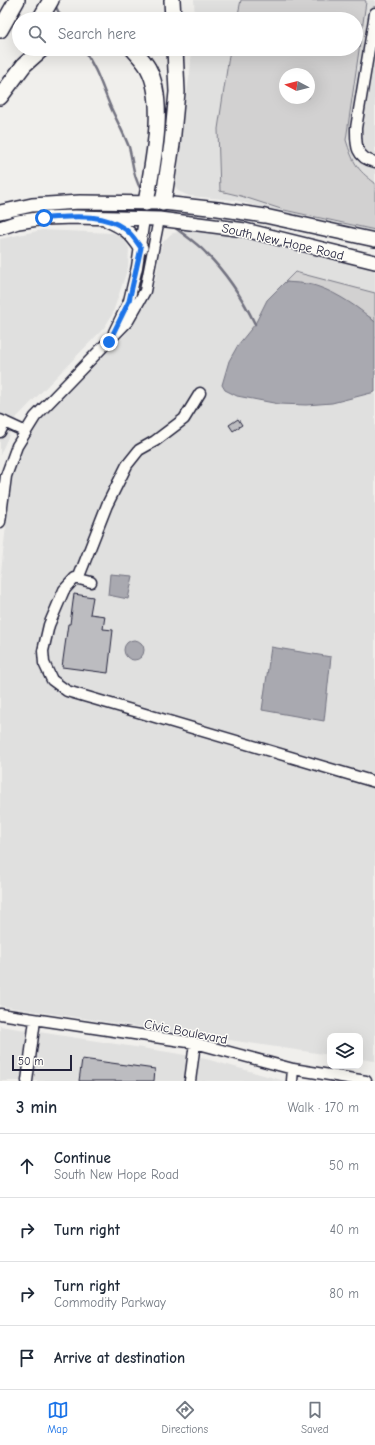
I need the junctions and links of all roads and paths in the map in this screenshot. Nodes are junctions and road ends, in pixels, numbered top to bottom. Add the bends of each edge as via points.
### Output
1 (17, 0) edge
2 (51, 0) edge
3 (172, 0) edge
4 (44, 12) edge
5 (173, 12) edge
6 (375, 17) edge
7 (0, 30) edge
8 (372, 47) edge
9 (21, 56) edge
10 (34, 56) edge
11 (139, 56) edge
12 (175, 56) edge
13 (0, 96) edge
14 (375, 162) edge
15 (146, 203) junction
16 (163, 203) junction
17 (0, 212) edge
18 (104, 218) junction
19 (144, 219) junction
20 (160, 219) junction
21 (0, 228) edge
22 (375, 240) edge
23 (141, 248) junction
24 (375, 262) edge
25 (109, 342) junction
26 (200, 393) dead end
27 (3, 421) edge
28 (0, 432) edge
29 (26, 432) junction
30 (0, 522) edge
31 (78, 579) junction
32 (91, 582) dead end
33 (375, 782) edge
34 (0, 1014) edge
35 (35, 1020) junction
36 (195, 1043) junction
37 (293, 1069) junction
38 (332, 1078) edge
39 (27, 1081) edge
40 (190, 1081) edge
41 (292, 1081) edge
42 (366, 1081) edge

1 - 7 highway
2 - 4 highway
3 - 5 highway
6 - 8 street
8 - 14 street via 356,128 356,145 359,153
9 - 13 highway
10 - 13 highway
11 - 15 highway via 148,68 155,85 157,105 156,133
12 - 16 highway via 177,92
15 - 16 main road, South New Hope Road
15 - 17 main road, South New Hope Road via 80,202 32,205
15 - 19 main road
16 - 20 main road
16 - 22 main road, South New Hope Road via 265,216
18 - 19 main road, South New Hope Road
18 - 21 main road, South New Hope Road via 44,218
18 - 23 main road via 124,228
19 - 20 main road, South New Hope Road
19 - 23 street
20 - 24 main road, South New Hope Road via 245,230
20 - 25 street via 145,291 128,321
23 - 25 street via 129,301
25 - 29 street via 35,417
26 - 31 street via 184,419 155,442 139,450 127,465 107,505
27 - 28 street
27 - 29 street
29 - 30 street via 17,446 6,476
31 - 32 street
31 - 33 street via 76,578 64,590 49,624 43,651 44,663 52,680 67,691
34 - 35 street, Civic Boulevard
35 - 36 street, Civic Boulevard
35 - 39 street
36 - 37 street, Civic Boulevard
36 - 40 street
37 - 38 street, Civic Boulevard
37 - 41 street
38 - 42 street, Civic Boulevard

